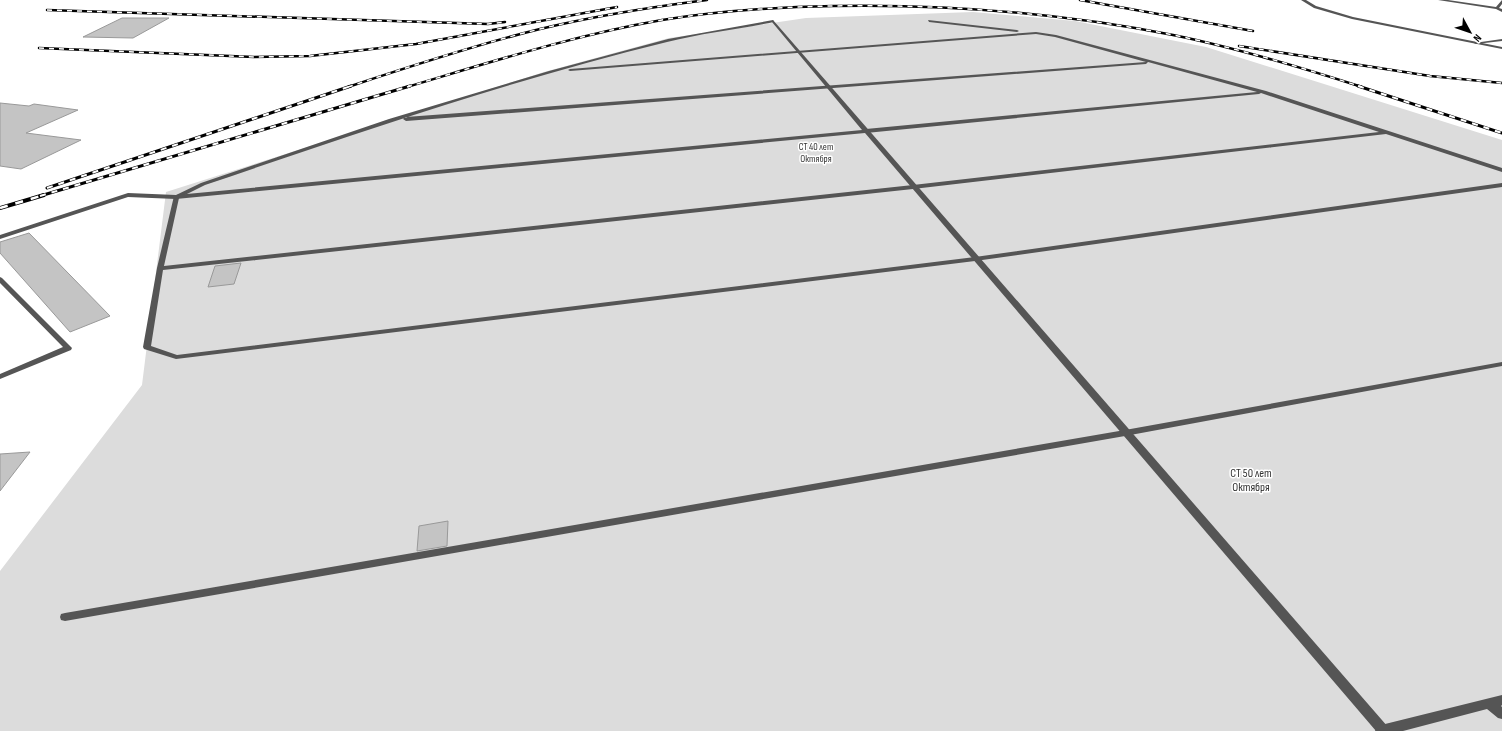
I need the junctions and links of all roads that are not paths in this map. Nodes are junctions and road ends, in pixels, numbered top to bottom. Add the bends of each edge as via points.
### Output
1 (1303, 0) edge
2 (1440, 0) edge
3 (1502, 1) edge
4 (1497, 8) junction
5 (1502, 11) edge
6 (929, 21) dead end
7 (1036, 33) junction
8 (1502, 40) edge
9 (1476, 43) junction
10 (1502, 48) edge
11 (800, 52) junction
12 (1152, 63) junction
13 (551, 72) junction
14 (829, 88) junction
15 (1264, 92) junction
16 (391, 120) junction
17 (866, 131) junction
18 (1389, 132) junction
19 (1502, 170) edge
20 (1502, 185) edge
21 (913, 187) junction
22 (176, 197) junction
23 (0, 237) edge
24 (975, 259) junction
25 (160, 268) junction
26 (0, 279) edge
27 (1502, 364) edge
28 (0, 377) edge
29 (1125, 433) junction
30 (65, 617) dead end
31 (1502, 700) edge
32 (1488, 703) junction
33 (1502, 714) edge
34 (1383, 731) edge

1 - 9 street via 1315,7 1352,18
2 - 4 street
3 - 4 street
4 - 5 street
6 - 7 street
7 - 11 street
7 - 12 street
8 - 9 street
9 - 10 street
11 - 13 street
11 - 13 street via 774,21 668,40
11 - 14 street
12 - 14 street
12 - 15 street
13 - 16 street
14 - 16 street
14 - 17 street
15 - 17 street
15 - 18 street
16 - 22 street via 203,184
17 - 21 street
17 - 22 street
18 - 19 street
18 - 21 street
20 - 24 street
21 - 24 street
21 - 25 street
22 - 23 street via 128,195
22 - 25 street
24 - 25 street via 176,357 147,347
24 - 29 street
26 - 28 street via 68,348
27 - 29 street
29 - 30 street
29 - 34 street
31 - 32 street
32 - 33 street
32 - 34 street

